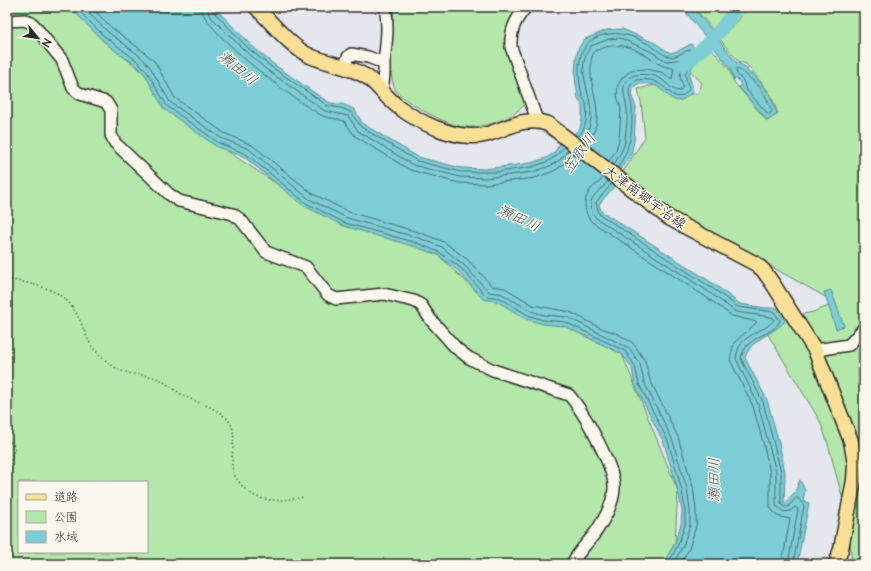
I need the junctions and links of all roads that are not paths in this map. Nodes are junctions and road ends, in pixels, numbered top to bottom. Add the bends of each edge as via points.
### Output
1 (256, 7) edge
2 (385, 7) edge
3 (526, 7) edge
4 (7, 21) edge
5 (384, 63) junction
6 (344, 67) junction
7 (382, 90) junction
8 (537, 120) junction
9 (864, 328) edge
10 (815, 350) junction
11 (572, 564) edge
12 (836, 564) edge

1 - 6 main road via 291,42 309,55
2 - 5 street via 388,28
3 - 8 street via 514,24 510,35 511,47
4 - 11 street via 25,20 33,24 62,60 73,88 80,94 106,102 111,110 111,135 116,143 169,194 180,201 233,214 241,220 266,252 306,267 328,295 336,299 384,294 414,301 421,305 456,348 469,358 493,370 569,395 605,457 614,479 609,508
5 - 6 street via 351,54
5 - 7 street via 385,81
6 - 7 main road via 368,78
7 - 8 main road via 399,108 449,133 470,137
8 - 10 main road, 大津南郷宇治線 via 566,136 669,218 756,264 773,284
9 - 10 street via 849,345
10 - 12 main road, 大津南郷宇治線 via 843,416 855,464 846,527

